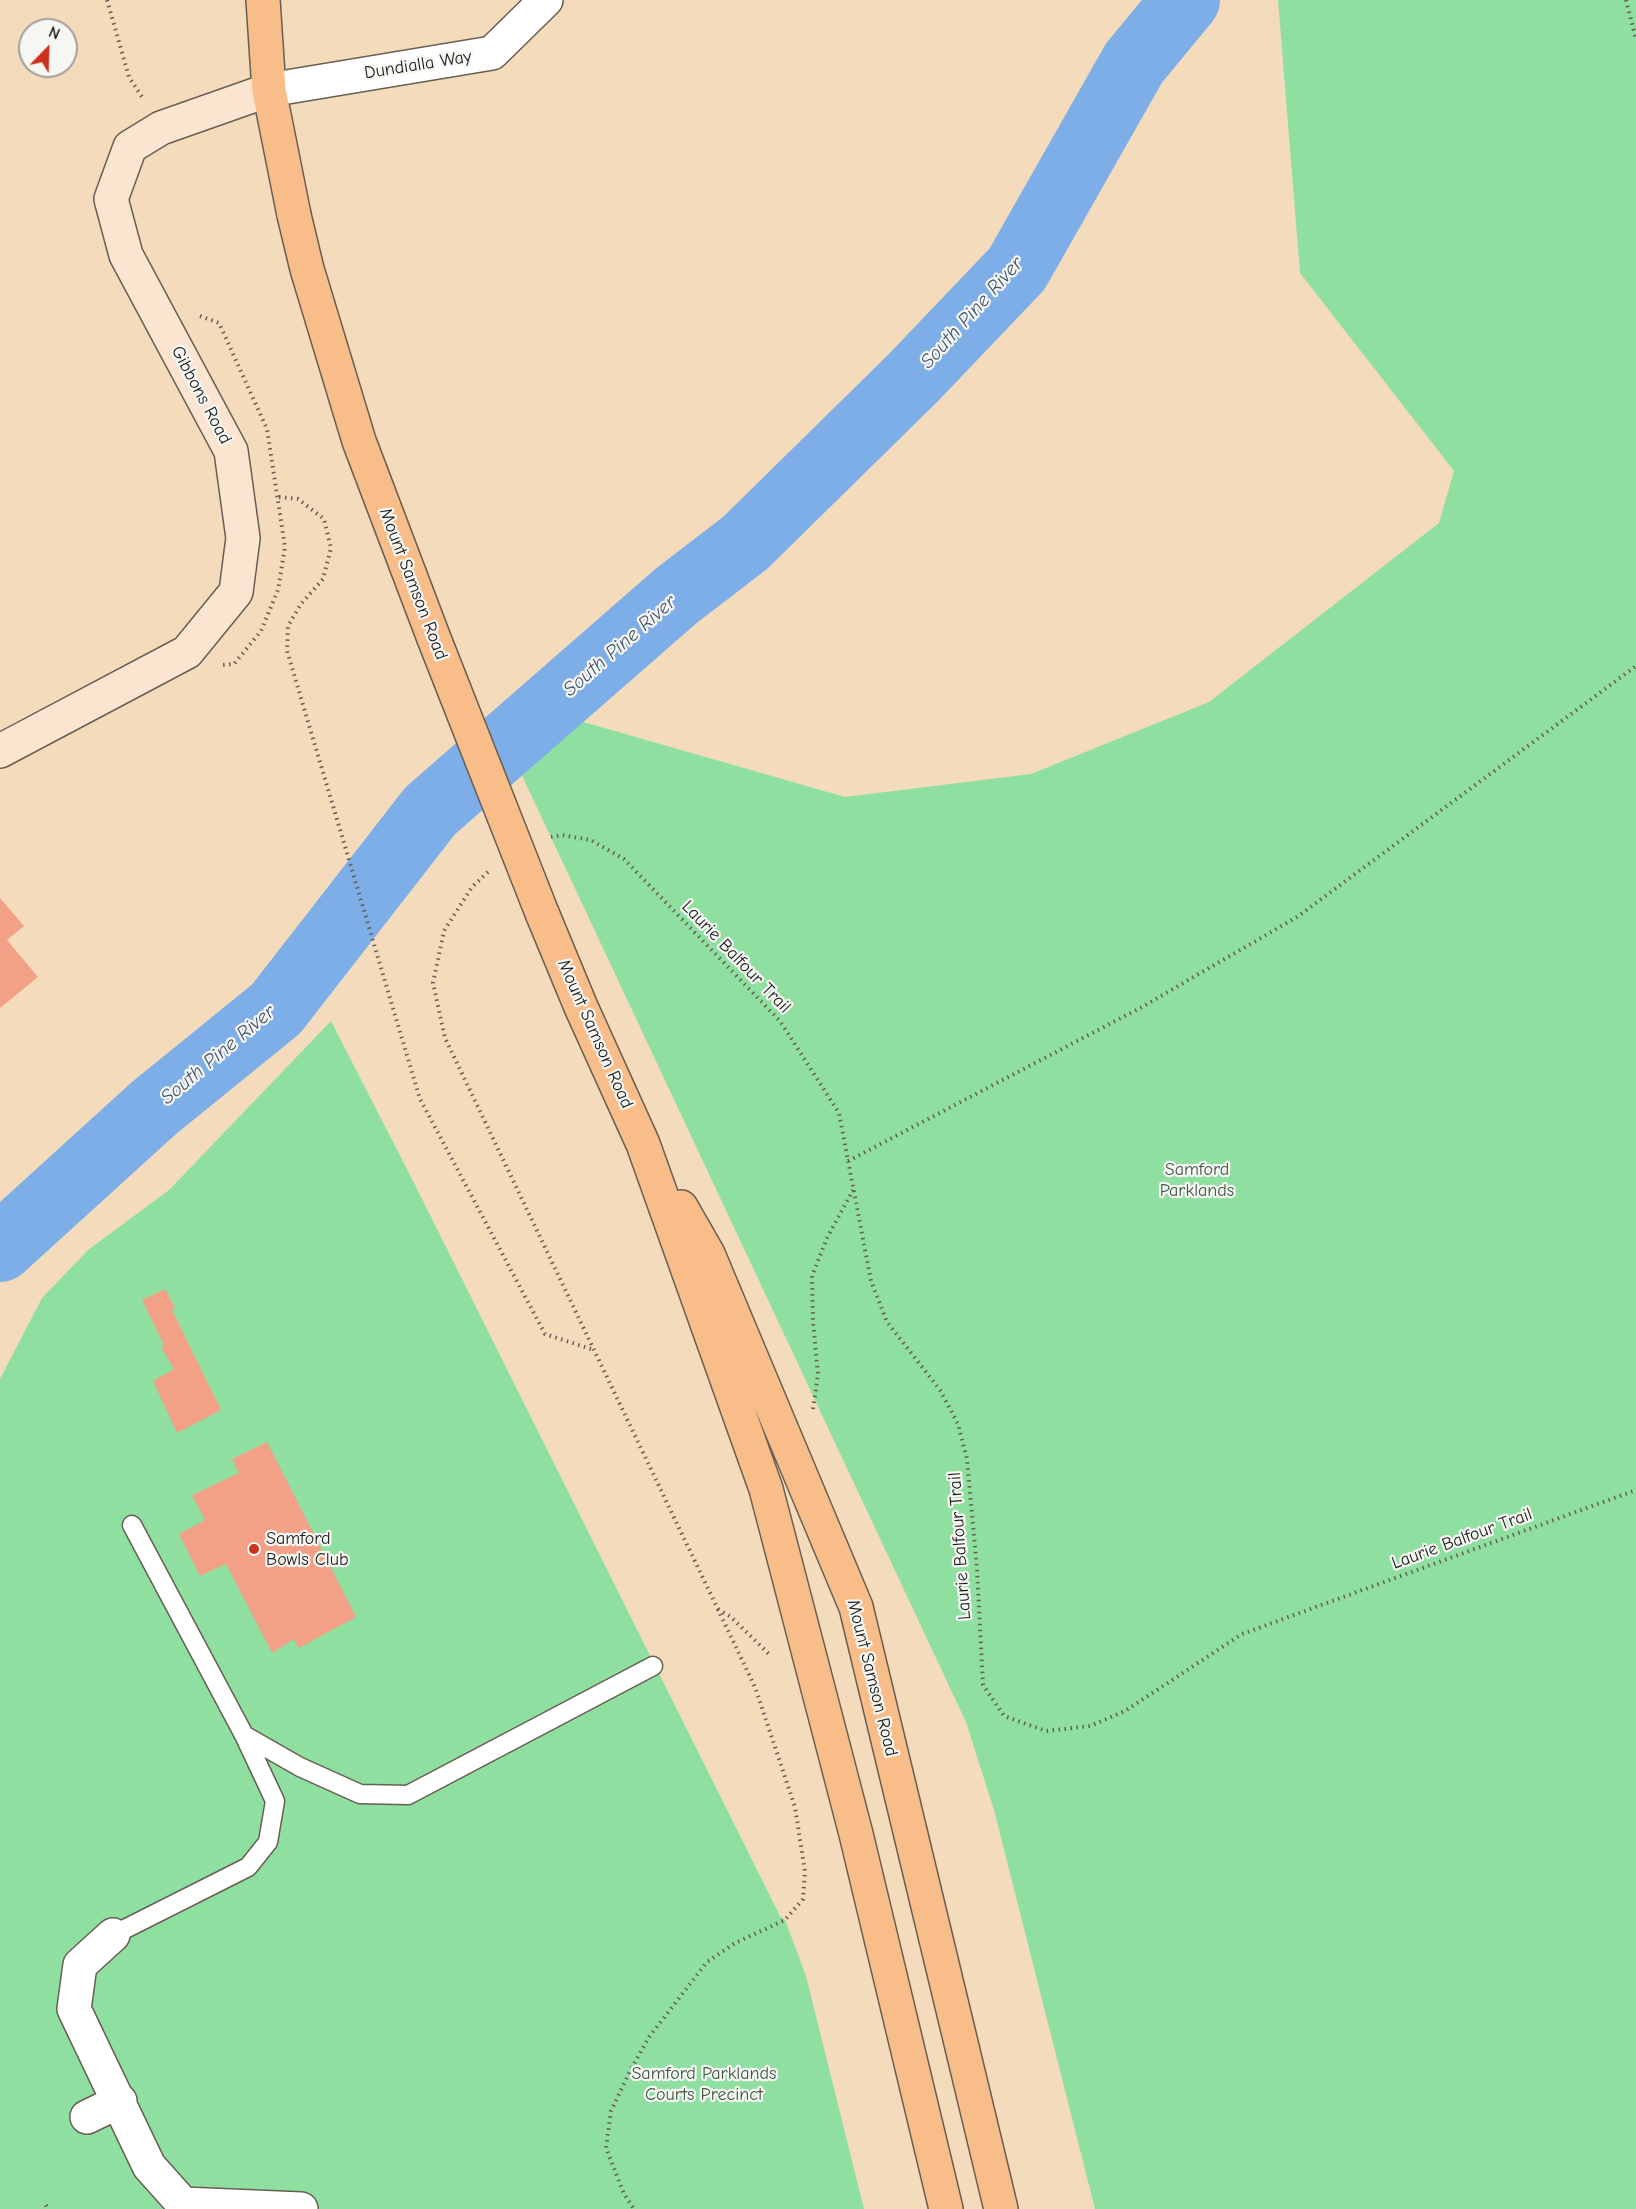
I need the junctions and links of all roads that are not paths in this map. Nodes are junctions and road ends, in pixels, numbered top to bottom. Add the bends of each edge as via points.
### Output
1 (263, 0) edge
2 (546, 0) edge
3 (269, 90) junction
4 (0, 751) edge
5 (643, 1144) junction
6 (132, 1525) dead end
7 (653, 1666) dead end
8 (244, 1735) junction
9 (113, 1935) joint
10 (120, 2101) junction
11 (87, 2117) dead end
12 (302, 2209) edge
13 (946, 2209) edge
14 (1001, 2209) edge

1 - 3 main road, Mount Samson Road
2 - 3 street, Dundialla Way via 492,53
3 - 4 street, Gibbons Road via 161,128 130,147 111,199 126,255 231,451 243,538 236,592 187,652
3 - 5 main road, Mount Samson Road, bridge via 307,269 358,441 542,913
5 - 13 main road, Mount Samson Road via 766,1489 856,1834
5 - 14 main road, Mount Samson Road via 708,1254 856,1607
6 - 8 lane
7 - 8 lane via 408,1795 360,1794 300,1767
8 - 9 lane via 275,1801 268,1842 248,1867
9 - 10 street via 80,1965 74,2009
10 - 11 street
10 - 12 street via 149,2166 183,2204

